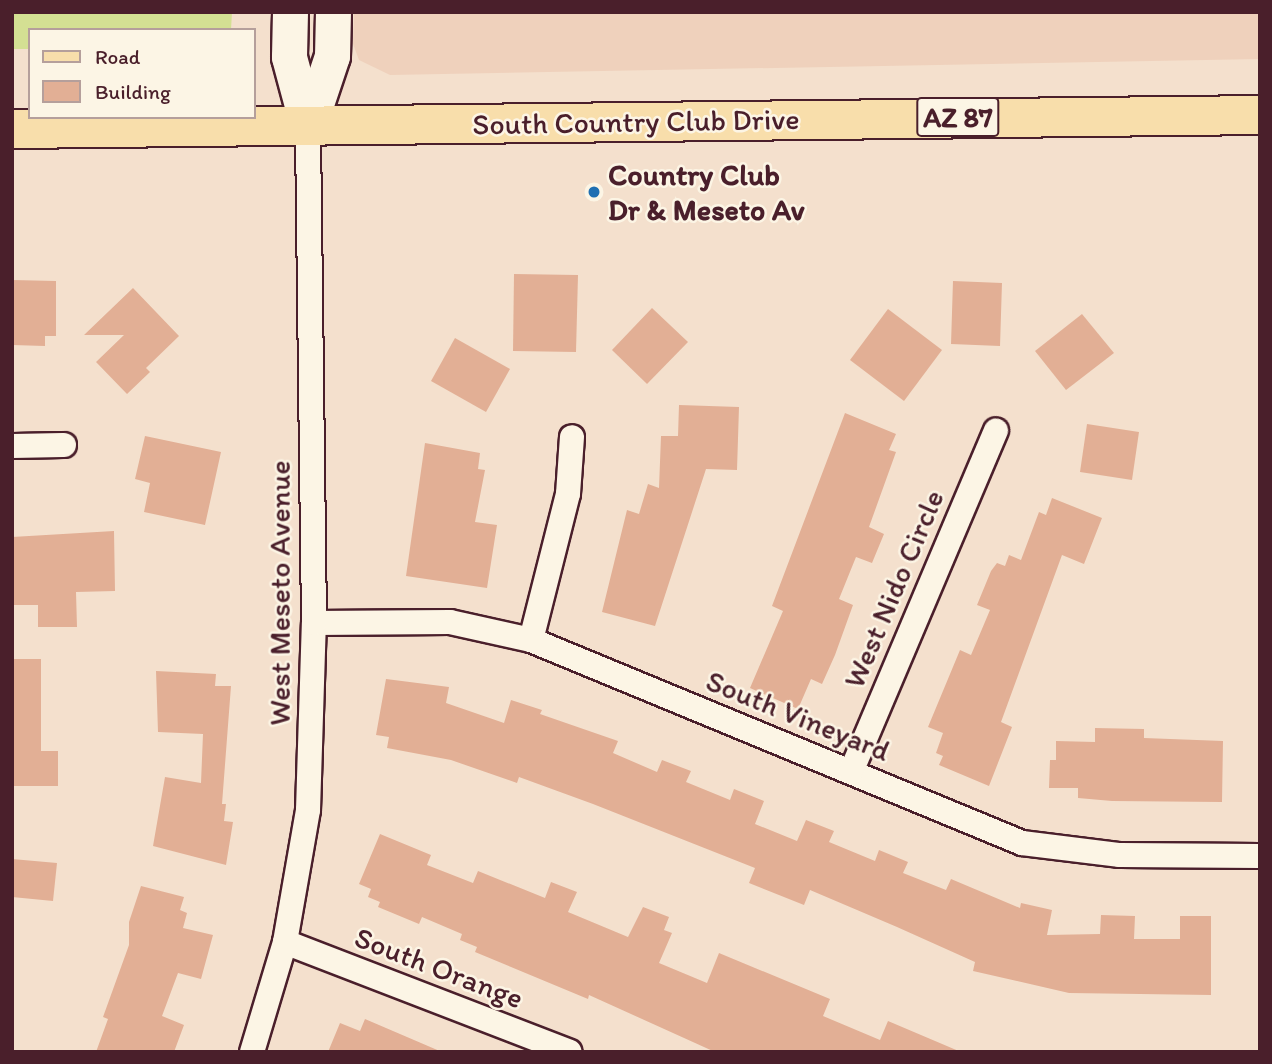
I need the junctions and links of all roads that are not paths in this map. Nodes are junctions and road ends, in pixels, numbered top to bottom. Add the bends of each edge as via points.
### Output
1 (290, 12) edge
2 (333, 12) edge
3 (1260, 115) edge
4 (308, 128) junction
5 (12, 130) edge
6 (996, 430) dead end
7 (572, 436) dead end
8 (64, 445) dead end
9 (12, 446) edge
10 (314, 623) junction
11 (531, 640) junction
12 (850, 772) junction
13 (1260, 856) edge
14 (285, 942) junction
15 (252, 1052) edge
16 (570, 1052) edge

1 - 4 street via 289,57
2 - 4 street via 332,56
3 - 4 main road, South Country Club Drive / AZ 87
4 - 5 main road, South Country Club Drive / AZ 87
4 - 10 street, West Meseto Avenue
6 - 12 street, West Nido Circle
7 - 11 street via 568,494
8 - 9 street
10 - 11 street, South Vineyard via 450,622
10 - 14 street, West Meseto Avenue via 308,810
11 - 12 street, South Vineyard
12 - 13 street, South Vineyard via 1022,843 1121,855
14 - 15 street, West Meseto Avenue
14 - 16 street, South Orange

